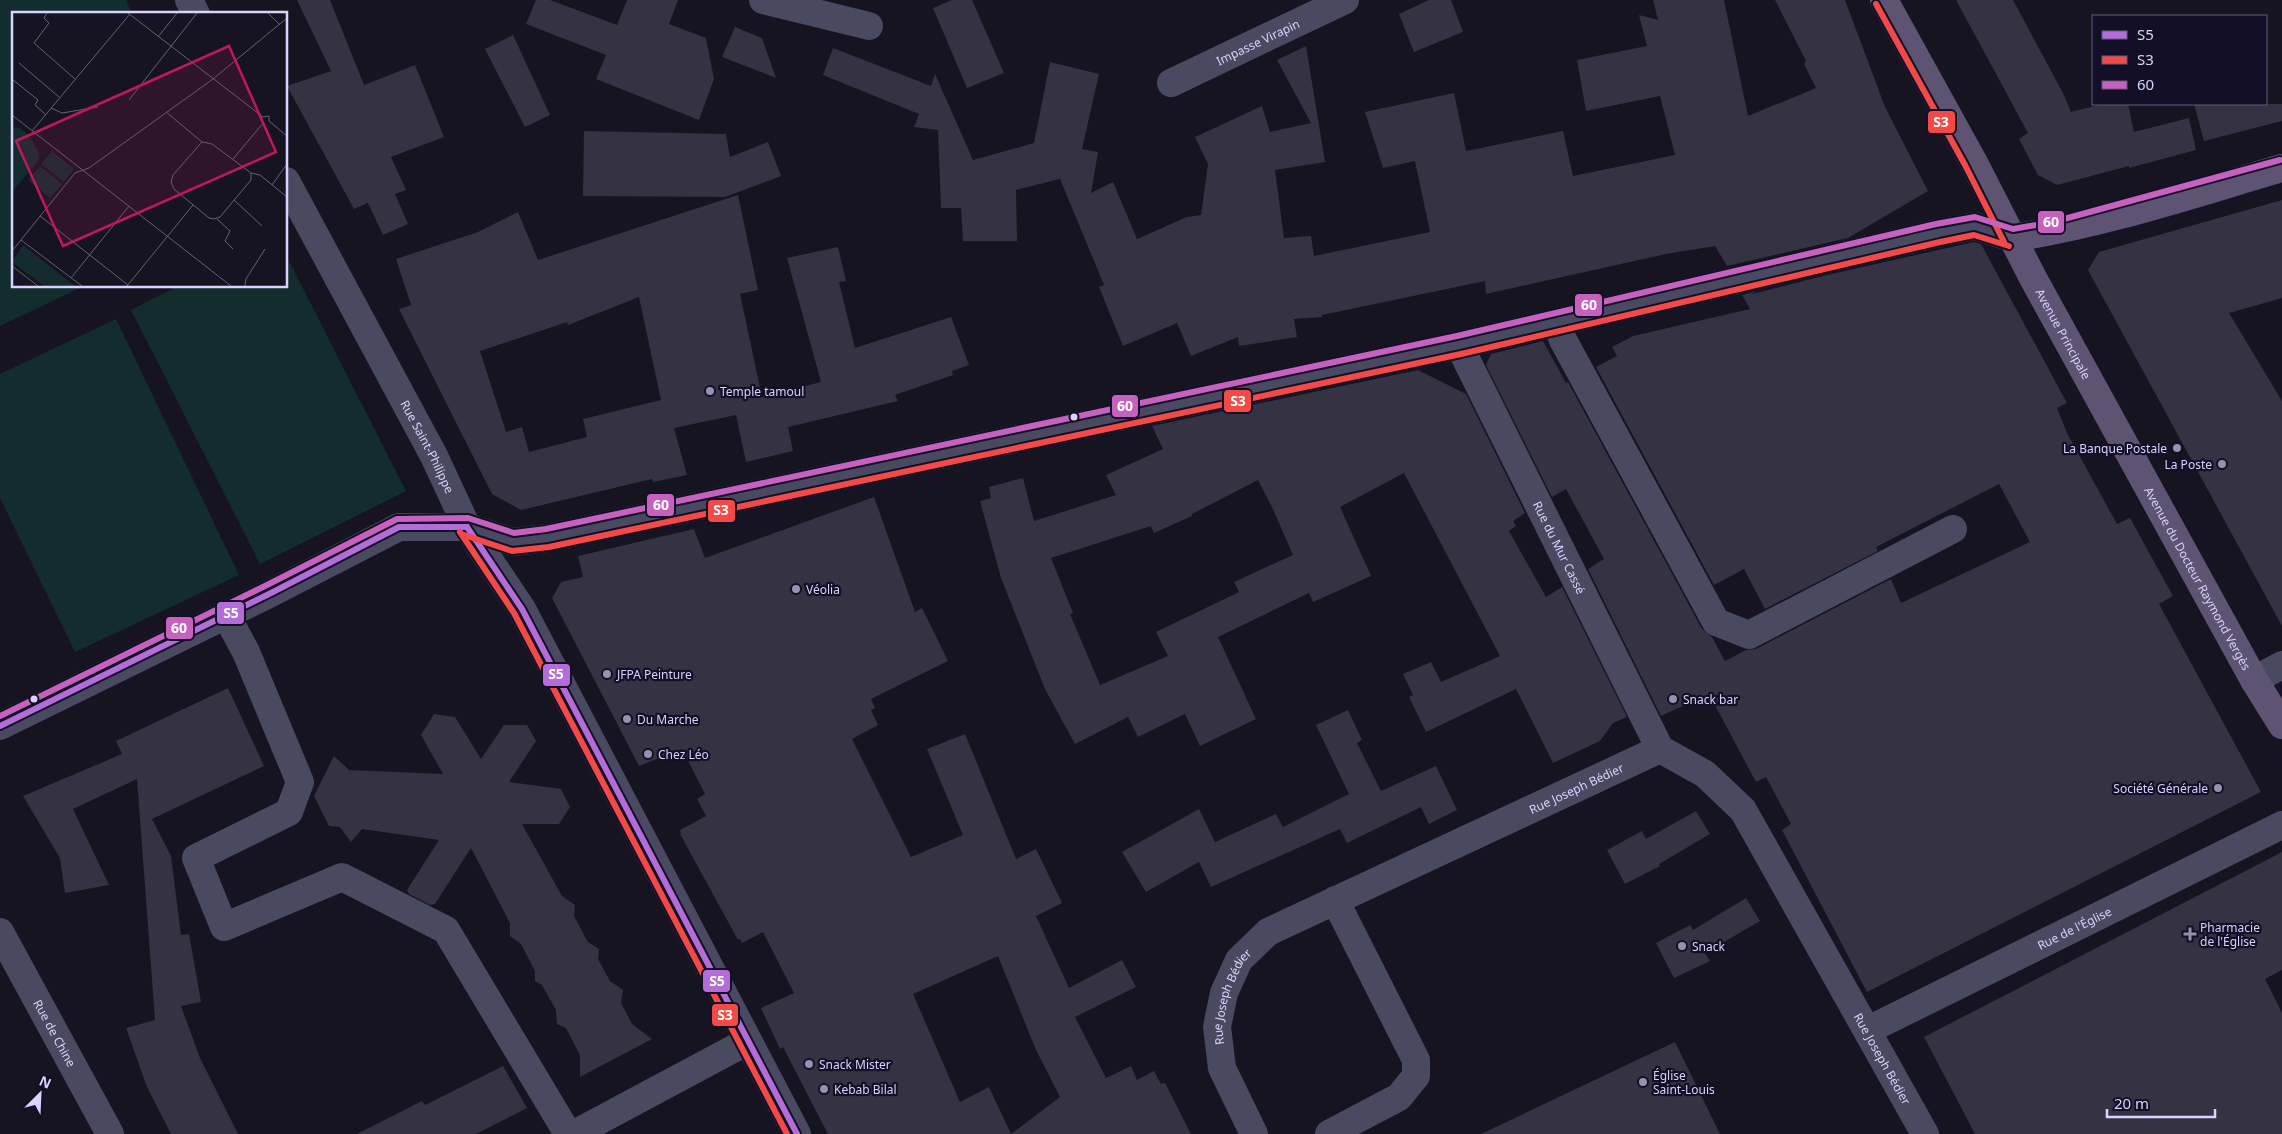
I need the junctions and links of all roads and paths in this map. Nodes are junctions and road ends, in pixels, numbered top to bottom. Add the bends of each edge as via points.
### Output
1 (189, 0) edge
2 (764, 0) edge
3 (1345, 0) edge
4 (1884, 0) edge
5 (195, 12) edge
6 (869, 26) dead end
7 (1171, 83) dead end
8 (2282, 168) edge
9 (288, 185) edge
10 (2012, 238) junction
11 (1556, 322) junction
12 (1460, 345) junction
13 (2116, 428) joint
14 (467, 527) junction
15 (1953, 528) dead end
16 (226, 615) junction
17 (2282, 665) edge
18 (2254, 680) junction
19 (2282, 725) edge
20 (0, 726) edge
21 (1660, 749) junction
22 (2282, 825) edge
23 (1336, 900) junction
24 (0, 932) edge
25 (1868, 1030) junction
26 (748, 1040) junction
27 (110, 1134) edge
28 (568, 1134) edge
29 (574, 1134) edge
30 (798, 1134) edge
31 (1254, 1134) edge
32 (1328, 1134) edge
33 (1925, 1134) edge

1 - 5 street
2 - 6 street
3 - 7 street, Impasse Virapin
4 - 10 main road via 1973,160
8 - 10 main road via 2055,232
9 - 14 street, Rue Saint-Philippe via 434,456
10 - 11 street via 1975,226
10 - 13 main road, Avenue Principale
11 - 12 street
11 - 15 street via 1716,622 1749,635
12 - 14 street via 547,538 513,542
12 - 21 street, Rue du Mur Cassé
13 - 18 main road, Avenue du Docteur Raymond Vergès
14 - 16 street via 399,527
14 - 26 street, Rue Saint-Philippe via 522,609
16 - 20 street
16 - 28 street via 246,652 300,782 289,812 196,858 224,927 342,877 446,930
17 - 18 street
18 - 19 main road, Avenue du Docteur Raymond Vergès
21 - 23 street, Rue Joseph Bédier
21 - 25 street, Rue Joseph Bédier via 1705,774 1743,810
22 - 25 street, Rue de l'Église
23 - 31 street, Rue Joseph Bédier via 1268,932 1239,960 1224,993 1217,1028 1222,1068
23 - 32 street via 1416,1060 1416,1076 1399,1097
24 - 27 street, Rue de Chine
25 - 33 street, Rue Joseph Bédier
26 - 29 street
26 - 30 street, Rue Saint-Philippe

